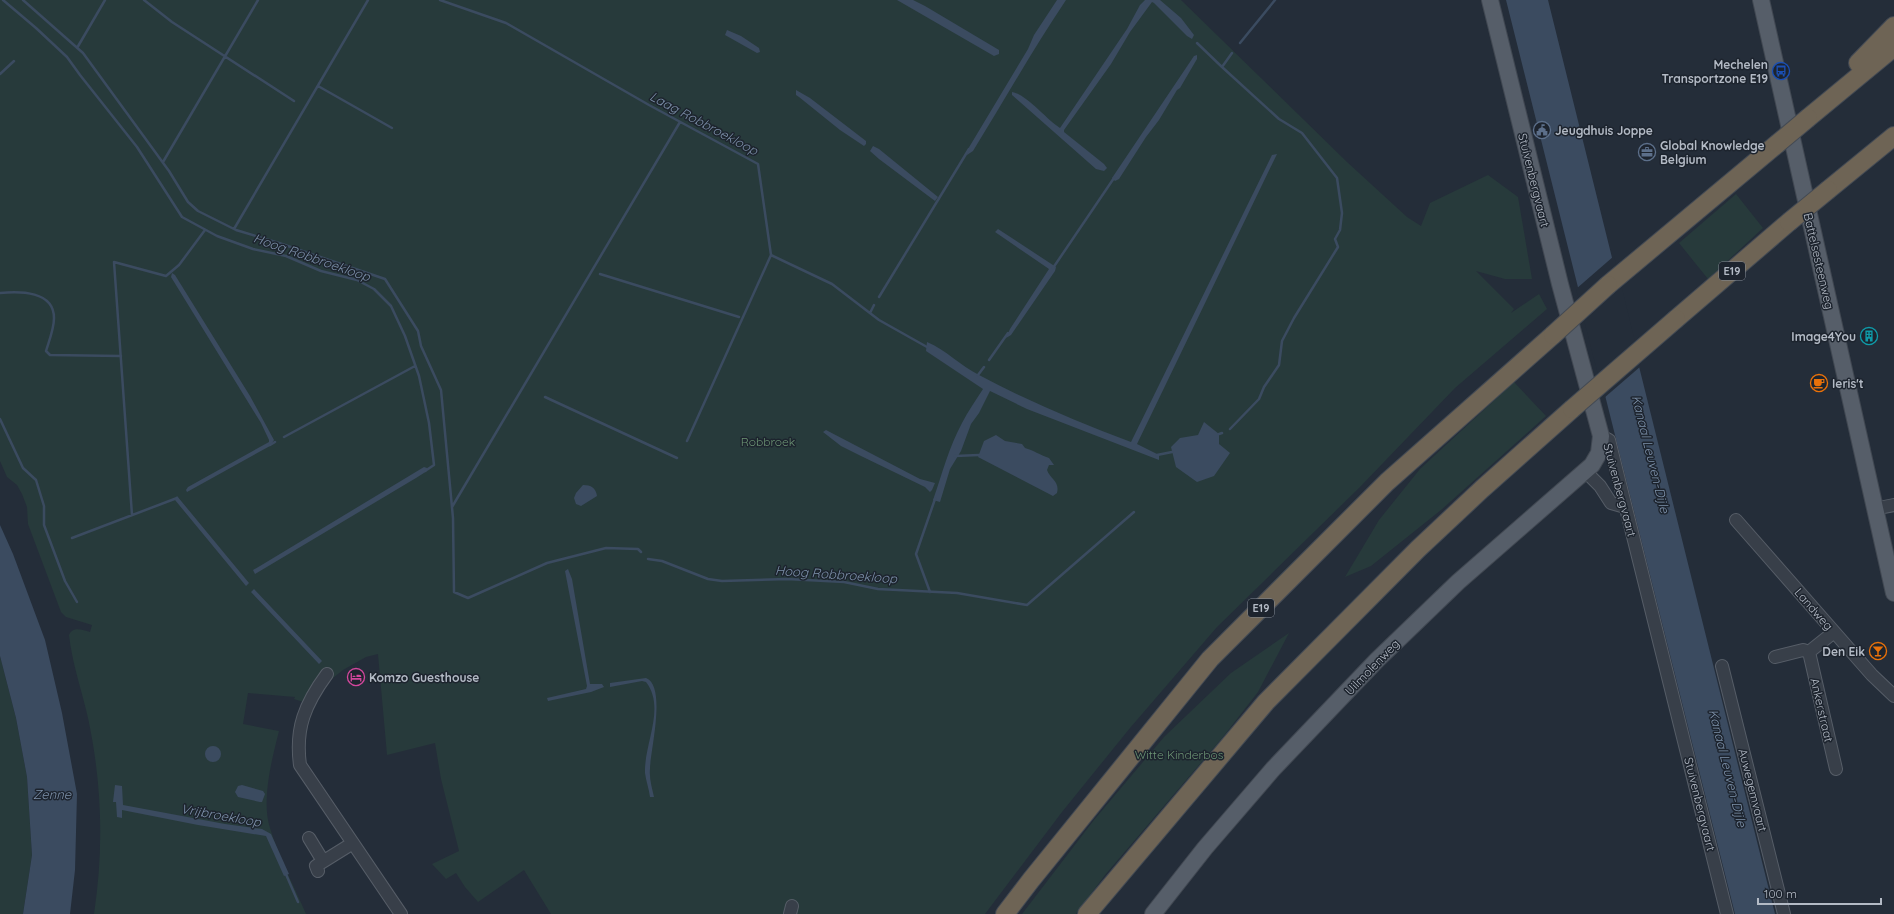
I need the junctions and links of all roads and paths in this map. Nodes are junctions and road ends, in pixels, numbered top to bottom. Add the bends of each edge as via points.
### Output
1 (1490, 0) edge
2 (1761, 0) edge
3 (1894, 26) edge
4 (1894, 47) edge
5 (1827, 103) junction
6 (1894, 136) edge
7 (1601, 436) junction
8 (1585, 471) junction
9 (1894, 505) edge
10 (1625, 507) junction
11 (1874, 509) junction
12 (1736, 520) dead end
13 (1894, 592) edge
14 (1834, 632) junction
15 (1809, 652) junction
16 (1775, 657) dead end
17 (1722, 666) dead end
18 (327, 674) dead end
19 (1894, 696) edge
20 (1836, 769) dead end
21 (309, 838) dead end
22 (353, 843) junction
23 (402, 914) edge
24 (1006, 914) edge
25 (1087, 914) edge
26 (1153, 914) edge
27 (1727, 914) edge
28 (1784, 914) edge

1 - 7 main road, Stuivenbergvaart via 1560,284
2 - 11 main road, Battelsesteenweg
3 - 5 highway via 1838,81
4 - 5 highway, E19
5 - 24 highway, E19, bridge via 1666,235 1387,482 1210,659
6 - 25 highway, E19, bridge via 1789,222 1572,409 1418,549 1266,702
7 - 8 main road, Uilmolenweg via 1599,453
7 - 10 street, Stuivenbergvaart via 1609,440
8 - 10 street via 1611,502
8 - 26 main road, Uilmolenweg via 1458,582 1377,660 1273,769 1205,848
9 - 11 street
10 - 27 street, Stuivenbergvaart
11 - 13 main road, Battelsesteenweg
12 - 14 street, Landweg
14 - 15 street
14 - 19 street, Landweg
15 - 16 street via 1803,650
15 - 20 street, Ankerstraat
17 - 28 street, Auwegemvaart
18 - 22 street via 308,701 297,746 300,765
21 - 22 street via 320,866
22 - 23 street

